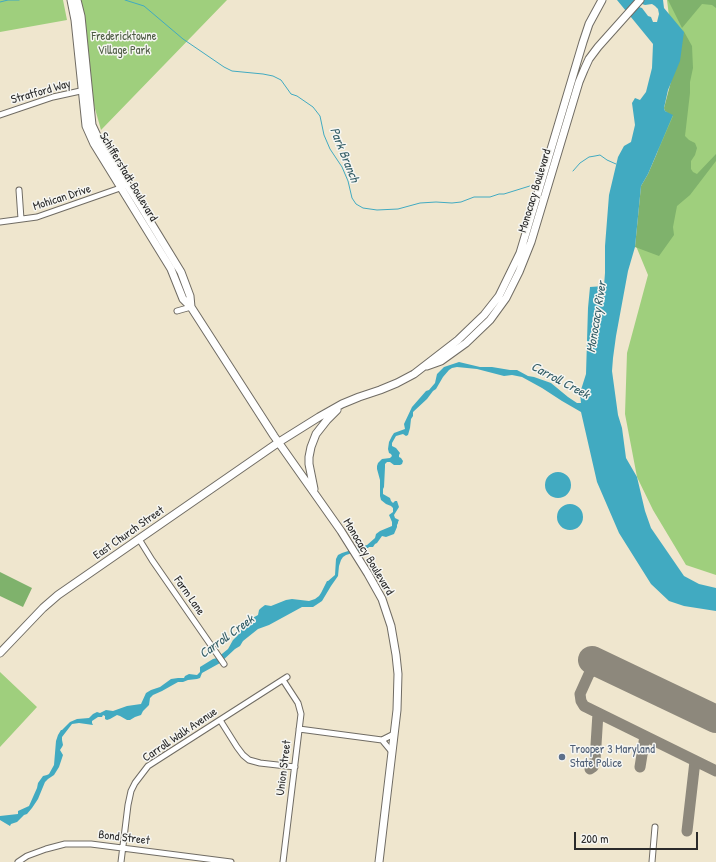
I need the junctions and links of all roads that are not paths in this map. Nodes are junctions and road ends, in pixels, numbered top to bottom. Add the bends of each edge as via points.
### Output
1 (71, 0) edge
2 (77, 0) edge
3 (602, 0) edge
4 (640, 0) edge
5 (85, 90) junction
6 (0, 115) edge
7 (125, 187) junction
8 (19, 190) dead end
9 (21, 219) junction
10 (0, 222) edge
11 (191, 307) junction
12 (177, 311) dead end
13 (425, 367) junction
14 (342, 404) junction
15 (279, 442) junction
16 (317, 497) junction
17 (139, 539) junction
18 (0, 653) edge
19 (224, 664) dead end
20 (285, 678) joint
21 (220, 720) junction
22 (299, 729) junction
23 (394, 734) junction
24 (382, 740) junction
25 (392, 752) junction
26 (294, 767) junction
27 (655, 827) dead end
28 (123, 848) junction
29 (173, 855) junction
30 (27, 856) junction
31 (18, 862) edge
32 (30, 862) edge
33 (121, 862) edge
34 (172, 862) edge
35 (231, 862) edge
36 (283, 862) edge
37 (379, 862) edge
38 (652, 862) edge

1 - 5 main road, Schifferstadt Boulevard
2 - 5 main road, Schifferstadt Boulevard via 81,16
3 - 13 main road, Monocacy Boulevard via 589,24 520,253 508,279 484,315
4 - 13 main road, Monocacy Boulevard via 598,47 584,70 531,242 520,272 506,298 490,320 466,343 441,361
5 - 6 street, Stratford Way via 53,97
5 - 7 main road, Schifferstadt Boulevard via 92,125
7 - 9 street, Mohican Drive via 47,214
7 - 11 main road, Schifferstadt Boulevard via 171,269 183,298
8 - 9 street
9 - 10 street, Mohican Drive
11 - 12 street
11 - 15 main road, Schifferstadt Boulevard
13 - 14 main road, Monocacy Boulevard via 398,383
14 - 15 main road, Monocacy Boulevard
14 - 16 main road via 316,434 311,447 309,464
15 - 16 main road, Monocacy Boulevard
15 - 17 main road, East Church Street
16 - 23 main road, Monocacy Boulevard via 368,574 382,599 391,626 398,674
17 - 18 main road, East Church Street via 58,595
17 - 19 street, Farm Lane
20 - 21 street, Carroll Walk Avenue
20 - 22 street, Union Street via 298,703
21 - 26 street via 236,747 249,760
21 - 28 street, Carroll Walk Avenue via 148,766 139,776 131,791
22 - 24 street
22 - 26 street, Union Street
23 - 24 street
23 - 25 main road, Monocacy Boulevard
24 - 25 street
25 - 37 main road, Monocacy Boulevard
26 - 36 street, Union Street
27 - 38 street
28 - 29 street, Bond Street
28 - 30 street, Bond Street via 65,844
28 - 33 street, Carroll Walk Avenue
29 - 34 street
29 - 35 street, Bond Street
30 - 31 street, Bond Street
30 - 32 street

